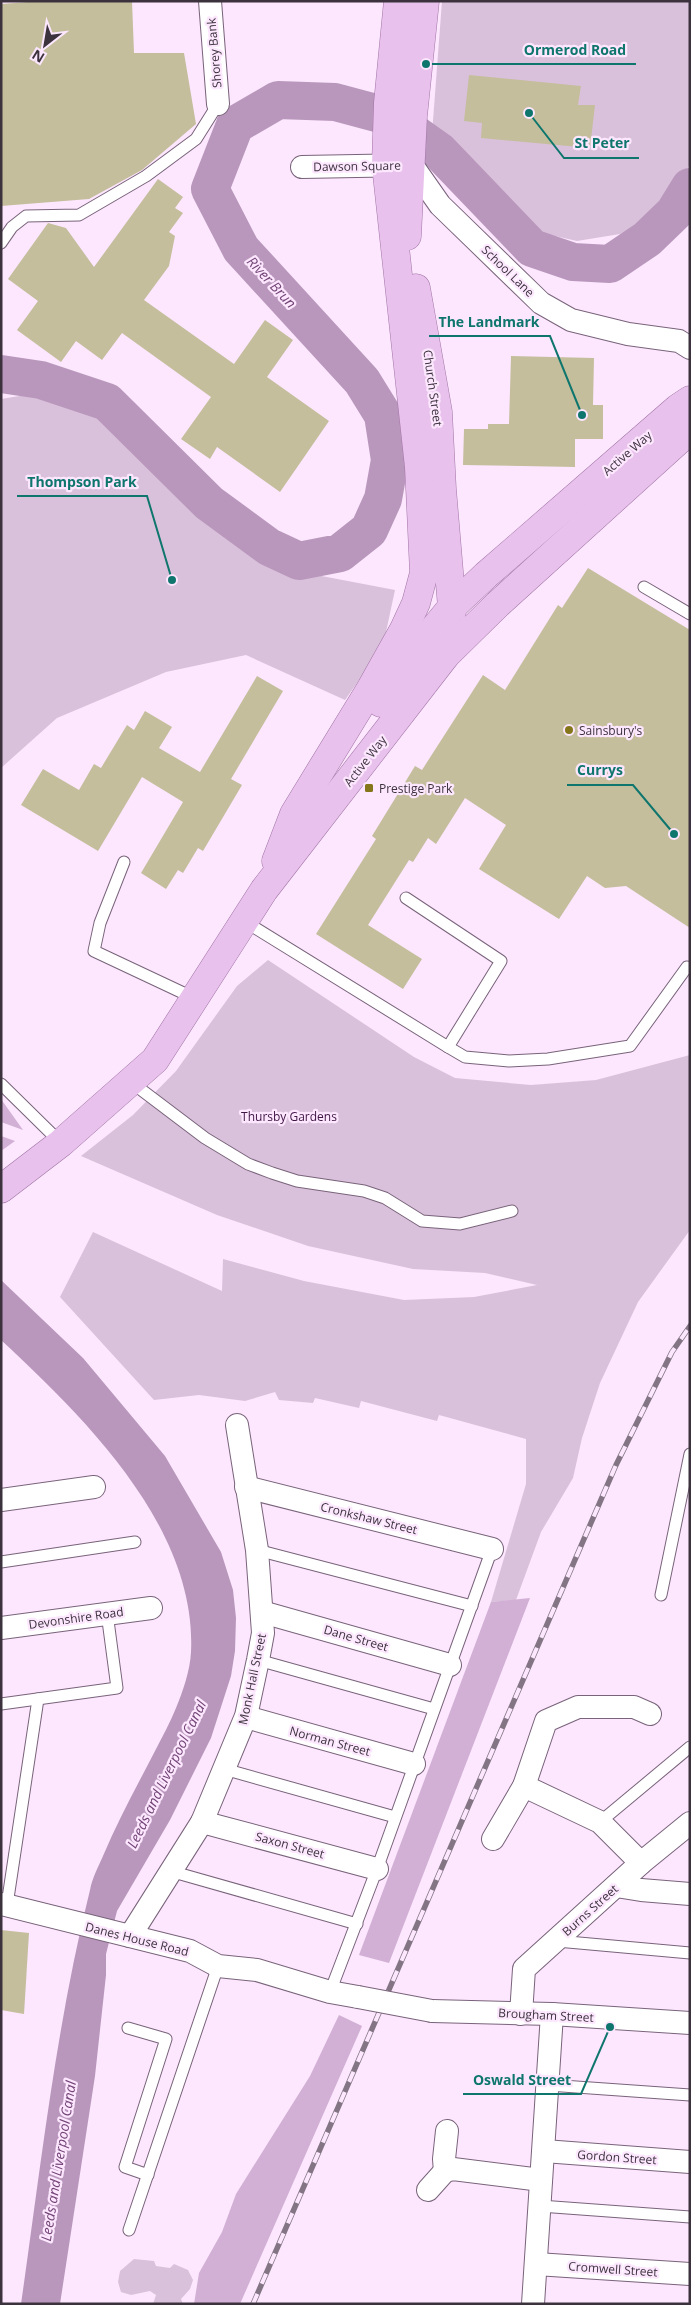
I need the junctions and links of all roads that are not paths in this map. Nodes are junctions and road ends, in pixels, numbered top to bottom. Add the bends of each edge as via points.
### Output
1 (210, 1) edge
2 (398, 1) edge
3 (425, 1) edge
4 (218, 104) joint
5 (406, 146) junction
6 (302, 167) dead end
7 (1, 243) edge
8 (686, 340) edge
9 (690, 400) edge
10 (690, 430) edge
11 (424, 573) junction
12 (644, 587) dead end
13 (498, 604) junction
14 (452, 607) junction
15 (690, 614) edge
16 (392, 651) joint
17 (446, 656) junction
18 (281, 851) junction
19 (124, 862) dead end
20 (264, 890) junction
21 (406, 898) dead end
22 (244, 921) junction
23 (687, 967) dead end
24 (196, 999) junction
25 (448, 1047) junction
26 (131, 1082) junction
27 (1, 1084) edge
28 (56, 1147) junction
29 (1, 1189) edge
30 (512, 1211) dead end
31 (237, 1425) dead end
32 (690, 1454) edge
33 (94, 1487) dead end
34 (246, 1487) junction
35 (1, 1500) edge
36 (135, 1542) dead end
37 (492, 1549) joint
38 (257, 1550) junction
39 (1, 1562) edge
40 (661, 1595) dead end
41 (472, 1606) junction
42 (151, 1608) dead end
43 (262, 1612) junction
44 (107, 1613) junction
45 (1, 1628) edge
46 (258, 1660) junction
47 (450, 1665) junction
48 (38, 1699) junction
49 (1, 1704) edge
50 (434, 1709) junction
51 (650, 1714) dead end
52 (246, 1717) junction
53 (690, 1747) edge
54 (414, 1764) junction
55 (224, 1769) junction
56 (524, 1786) junction
57 (395, 1817) junction
58 (202, 1822) junction
59 (600, 1822) junction
60 (690, 1822) edge
61 (493, 1839) dead end
62 (641, 1863) junction
63 (377, 1869) junction
64 (170, 1872) junction
65 (616, 1886) junction
66 (690, 1894) edge
67 (4, 1905) edge
68 (357, 1924) junction
69 (126, 1936) junction
70 (556, 1941) junction
71 (690, 1953) edge
72 (218, 1966) junction
73 (330, 1992) junction
74 (358, 1998) joint
75 (521, 2014) junction
76 (552, 2014) junction
77 (690, 2023) edge
78 (128, 2028) dead end
79 (548, 2085) junction
80 (690, 2095) edge
81 (447, 2131) dead end
82 (544, 2152) junction
83 (690, 2162) edge
84 (445, 2171) junction
85 (148, 2175) junction
86 (542, 2180) junction
87 (428, 2190) dead end
88 (540, 2206) junction
89 (690, 2217) edge
90 (129, 2230) dead end
91 (536, 2264) junction
92 (690, 2274) edge
93 (533, 2304) edge

1 - 4 street, Shorey Bank
2 - 5 main road, Church Street via 388,115
3 - 5 main road, Church Street
4 - 7 lane via 196,139 146,176 79,215 26,216 12,227
5 - 6 street, Dawson Square
5 - 8 street, School Lane via 440,205 541,302 571,320 628,334
5 - 11 main road, Church Street
5 - 14 main road, Church Street via 406,240 438,412
9 - 14 main road, Active Way
10 - 13 main road, Active Way
11 - 14 main road via 442,600
11 - 16 main road, Church Street via 416,603
12 - 15 lane
13 - 14 main road via 470,610
13 - 17 main road, Active Way
14 - 17 main road, Church Street
14 - 18 main road, Active Way via 413,654
16 - 18 main road, Active Way via 294,814
17 - 20 main road, Active Way
18 - 20 main road, Active Way
19 - 24 lane via 100,923 94,951
20 - 22 main road
21 - 25 lane via 500,961
22 - 24 main road
22 - 25 lane
23 - 25 lane via 630,1046 548,1059 509,1060 464,1057
24 - 26 main road via 155,1060
26 - 28 main road
26 - 30 lane via 205,1138 248,1164 272,1173 298,1181 364,1191 385,1198 422,1221 460,1224
27 - 28 lane
28 - 29 main road
31 - 34 street, Monk Hall Street
32 - 40 lane
33 - 35 street
34 - 37 street, Cronkshaw Street
34 - 38 street, Monk Hall Street
36 - 39 lane
37 - 41 lane
38 - 41 lane
38 - 43 street, Monk Hall Street
41 - 47 lane
42 - 44 street, Devonshire Road
43 - 46 street, Monk Hall Street via 263,1633
43 - 47 street, Dane Street
44 - 45 street, Devonshire Road
44 - 48 lane via 117,1688
46 - 50 lane
46 - 52 street, Monk Hall Street
47 - 50 lane
48 - 49 lane
48 - 67 lane
50 - 54 lane
51 - 56 street via 634,1708 578,1707 546,1721
52 - 54 street, Norman Street
52 - 55 street, Monk Hall Street
53 - 59 lane
54 - 57 lane
55 - 57 lane
55 - 58 street, Monk Hall Street
56 - 59 street
56 - 61 street
57 - 63 lane
58 - 63 street, Saxon Street
58 - 64 street, Monk Hall Street
59 - 62 street
60 - 62 street, Burns Street
62 - 65 street, Burns Street
63 - 68 lane
64 - 68 lane
64 - 69 street, Monk Hall Street
65 - 66 street
65 - 70 street, Burns Street
67 - 69 street, Danes House Road
68 - 73 lane
69 - 72 street, Danes House Road via 190,1950
70 - 71 lane
70 - 75 street, Burns Street via 524,1969
72 - 73 street, Danes House Road via 257,1970
72 - 85 lane
73 - 74 street, Danes House Road
74 - 75 street, Brougham Street, bridge via 432,2010
75 - 76 street, Brougham Street
76 - 77 street, Brougham Street
76 - 79 street
78 - 85 lane via 166,2039 125,2166
79 - 80 lane
79 - 82 street
81 - 84 street
82 - 83 street, Gordon Street
82 - 86 street
84 - 86 street via 453,2169
84 - 87 street
85 - 90 lane
86 - 88 street
88 - 89 lane
88 - 91 street
91 - 92 street, Cromwell Street
91 - 93 street

